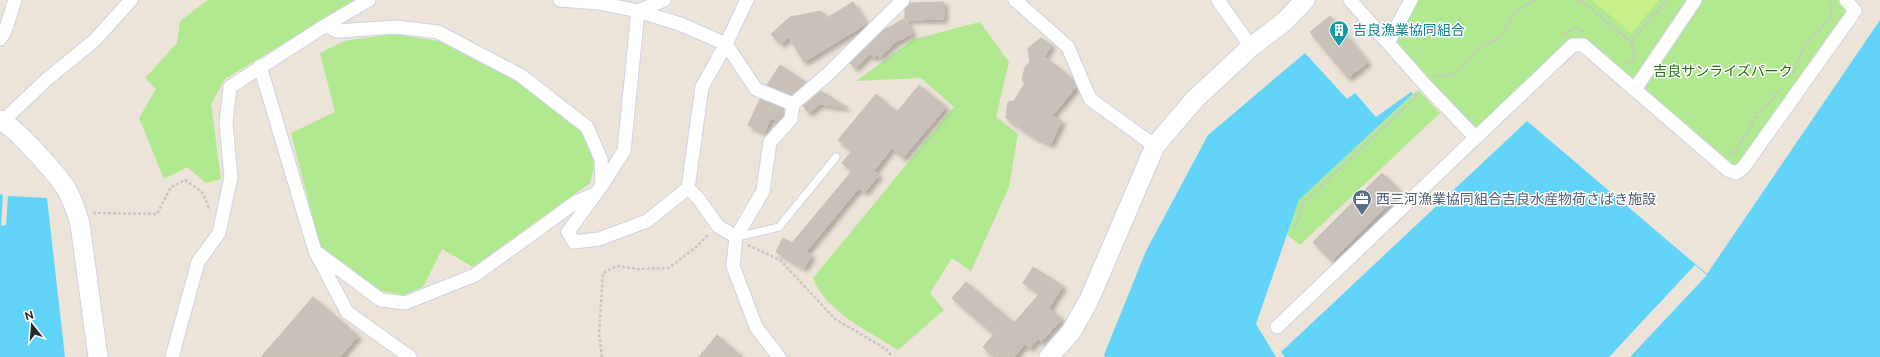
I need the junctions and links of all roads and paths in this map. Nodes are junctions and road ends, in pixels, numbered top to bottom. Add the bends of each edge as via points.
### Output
1 (15, 0) edge
2 (131, 0) edge
3 (369, 0) edge
4 (560, 0) edge
5 (664, 0) edge
6 (747, 0) edge
7 (903, 0) edge
8 (1015, 0) edge
9 (1218, 0) edge
10 (1305, 0) edge
11 (1350, 0) edge
12 (1412, 0) edge
13 (1535, 0) edge
14 (1580, 0) edge
15 (1668, 0) edge
16 (1695, 0) edge
17 (1830, 0) edge
18 (1846, 0) edge
19 (638, 11) junction
20 (326, 25) junction
21 (0, 39) edge
22 (1388, 43) junction
23 (726, 44) junction
24 (1251, 47) junction
25 (260, 66) junction
26 (1790, 79) dead end
27 (1427, 81) junction
28 (1785, 85) dead end
29 (1635, 89) junction
30 (793, 104) junction
31 (1, 120) edge
32 (1475, 137) junction
33 (1155, 146) junction
34 (1726, 153) dead end
35 (836, 157) dead end
36 (688, 188) junction
37 (600, 189) junction
38 (76, 213) junction
39 (718, 226) junction
40 (1295, 228) dead end
41 (219, 233) junction
42 (735, 241) junction
43 (315, 251) junction
44 (1277, 327) dead end
45 (98, 357) edge
46 (172, 357) edge
47 (410, 357) edge
48 (602, 357) edge
49 (779, 357) edge
50 (892, 357) edge
51 (1049, 357) edge

1 - 21 street
2 - 31 street via 95,40
3 - 20 street
4 - 19 street via 599,3
5 - 19 street
6 - 23 street
7 - 30 street via 828,74
8 - 33 street via 1068,47 1090,99
9 - 24 street
10 - 24 street via 1284,22
11 - 22 street
12 - 22 street
13 - 27 path via 1519,8 1505,32 1481,47 1461,70
14 - 15 path via 1631,42
16 - 29 street
17 - 26 path via 1831,17 1805,45
18 - 29 street via 1855,11 1743,168 1736,173 1728,170
19 - 23 street via 680,24
19 - 37 street via 624,152
20 - 25 street
20 - 37 street via 337,31 396,27 438,32 520,75 586,127 601,159
22 - 27 street
23 - 30 street via 756,89
23 - 36 street via 702,87
24 - 33 street via 1195,99
25 - 41 street via 230,87 226,123 230,176
25 - 43 street
27 - 32 street
27 - 40 path via 1304,202
28 - 34 path via 1756,113 1752,125 1734,153
29 - 32 street via 1582,45 1573,45
30 - 42 street via 791,119 770,142 763,191
31 - 38 street via 34,150 64,184
32 - 44 street
33 - 51 street via 1089,300 1071,332
35 - 42 lane via 779,227
36 - 37 street via 647,221 599,239 574,242 568,232
36 - 39 street
37 - 43 street via 576,202 475,275 405,303 381,300
38 - 41 path via 157,214 171,187 185,180 202,192
38 - 45 street via 80,224
39 - 42 street
39 - 48 path via 669,268 637,269 617,266 603,273 599,334
41 - 46 street via 198,262
42 - 49 street via 733,266 756,327
42 - 50 path via 780,260 835,319 886,349
43 - 47 street via 347,312

